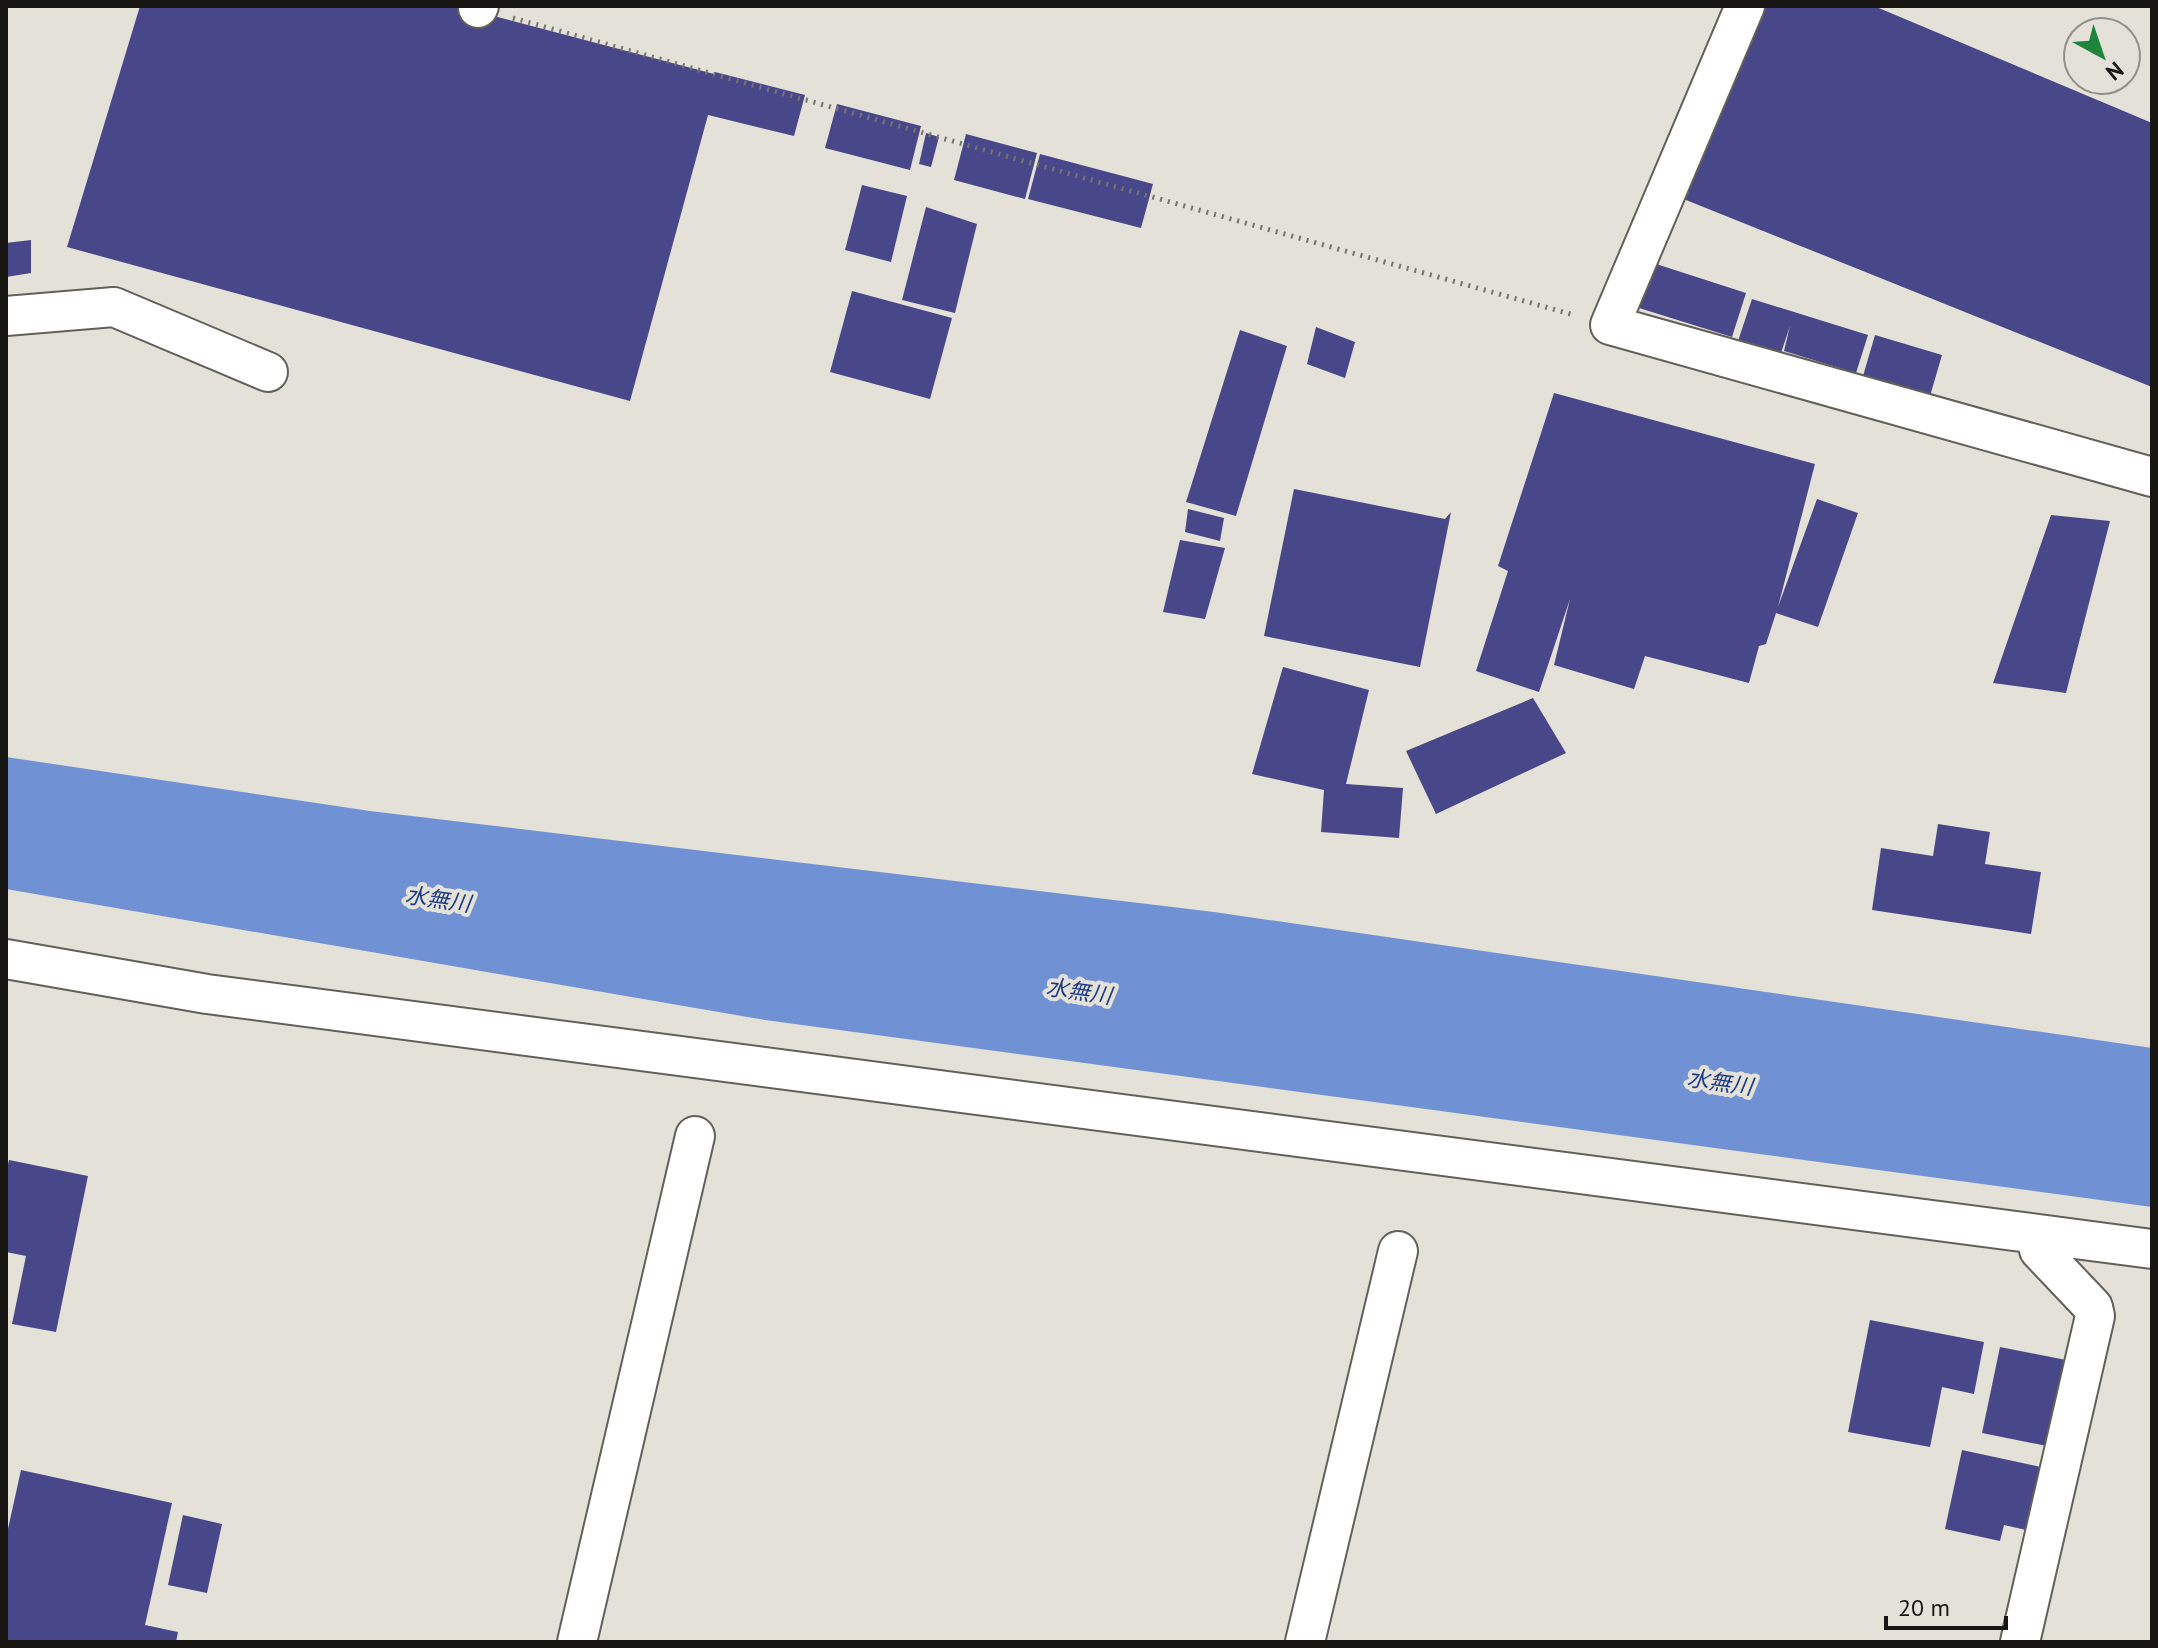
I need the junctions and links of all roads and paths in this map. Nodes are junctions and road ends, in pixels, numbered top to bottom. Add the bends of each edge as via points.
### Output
1 (1745, 6) edge
2 (478, 7) edge
3 (6, 316) edge
4 (1610, 325) junction
5 (268, 372) dead end
6 (2152, 477) edge
7 (6, 959) edge
8 (695, 1136) dead end
9 (2036, 1234) junction
10 (2152, 1249) edge
11 (1398, 1251) dead end
12 (577, 1642) edge
13 (1305, 1642) edge
14 (2020, 1642) edge

1 - 4 street
2 - 4 path
3 - 5 street via 114,307
4 - 6 street
7 - 9 street via 223,996
8 - 12 street
9 - 10 street
9 - 14 street via 2039,1250 2093,1307 2095,1316
11 - 13 street

